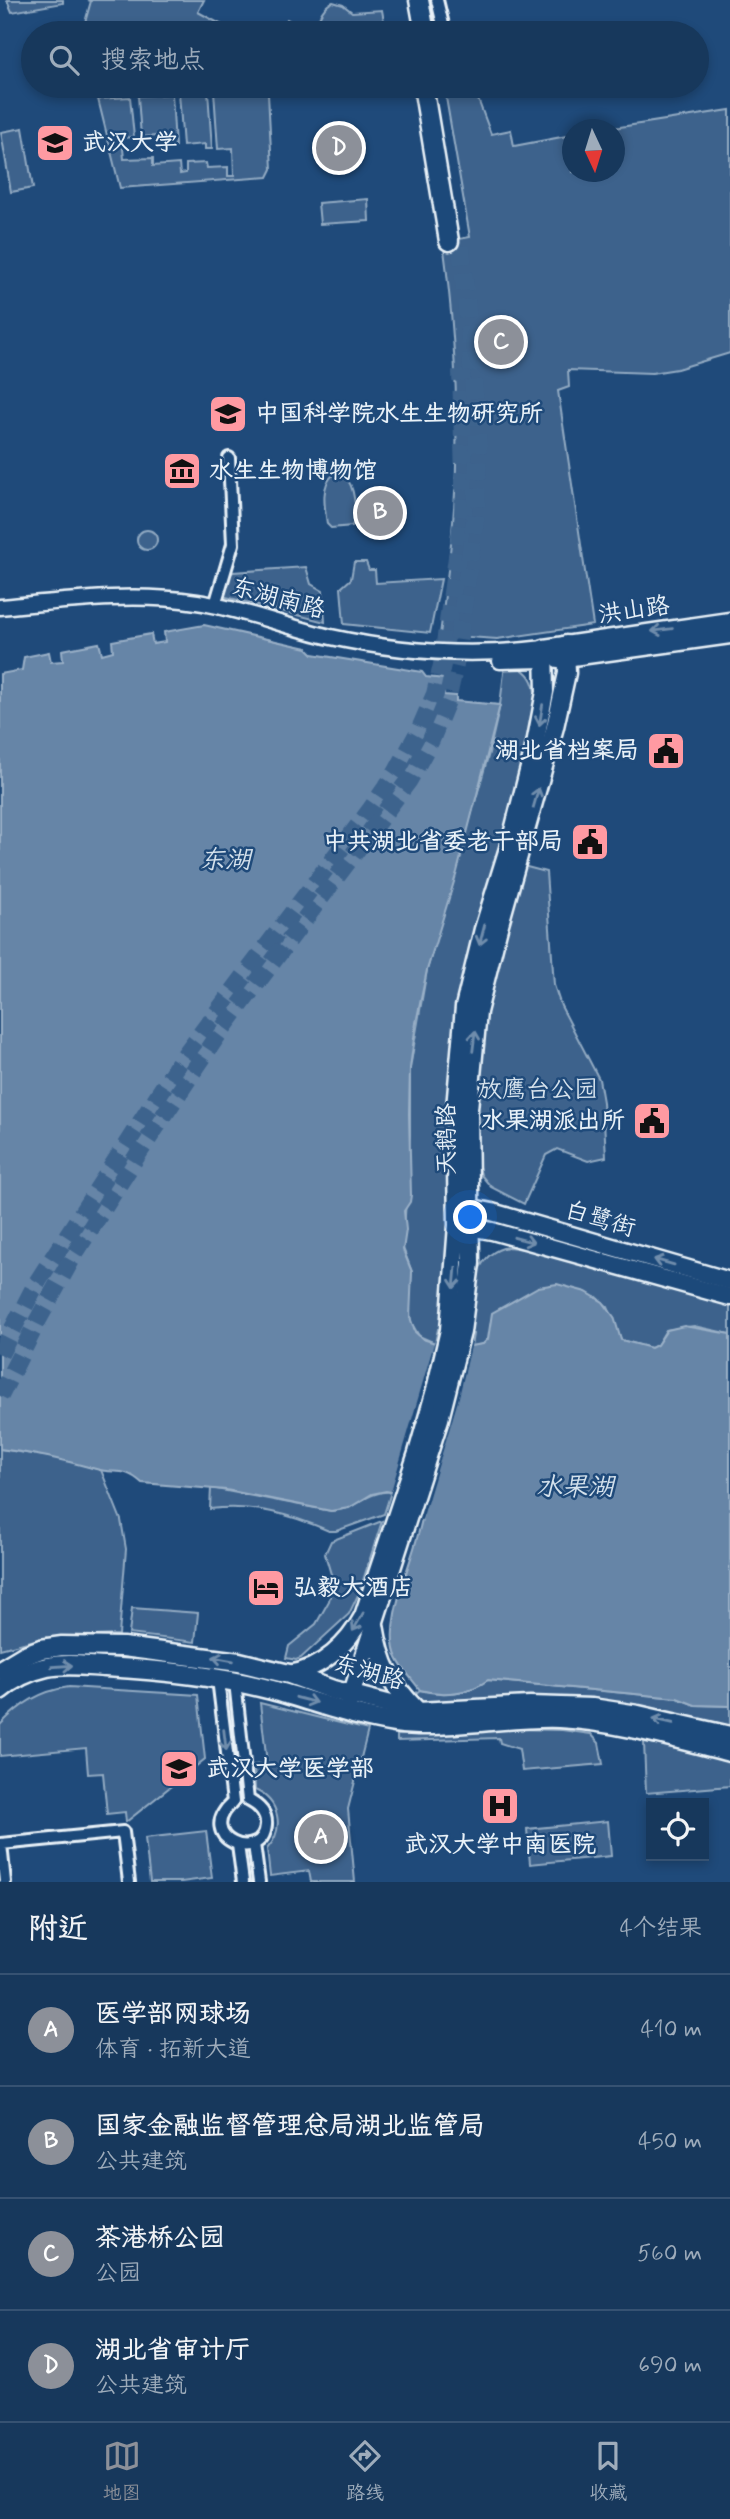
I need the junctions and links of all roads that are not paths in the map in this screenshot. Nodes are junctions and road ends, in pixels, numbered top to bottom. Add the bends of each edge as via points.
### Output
1 (408, 0) edge
2 (419, 0) edge
3 (437, 0) edge
4 (412, 21) edge
5 (423, 21) edge
6 (442, 21) edge
7 (425, 98) edge
8 (436, 98) edge
9 (229, 458) dead end
10 (215, 605) junction
11 (0, 607) edge
12 (730, 621) edge
13 (730, 635) edge
14 (566, 651) junction
15 (544, 654) junction
16 (464, 1207) junction
17 (464, 1226) junction
18 (730, 1281) edge
19 (730, 1297) edge
20 (404, 1514) junction
21 (374, 1625) junction
22 (0, 1670) edge
23 (289, 1674) junction
24 (227, 1681) junction
25 (0, 1690) edge
26 (349, 1703) junction
27 (418, 1712) junction
28 (730, 1736) edge
29 (730, 1752) edge
30 (1, 1844) edge
31 (254, 1844) junction
32 (238, 1845) junction
33 (5, 1882) edge
34 (129, 1882) edge
35 (243, 1882) edge
36 (259, 1882) edge

1 - 4 main road
2 - 5 main road
3 - 6 street
7 - 8 main road via 454,240
9 - 10 street via 233,544
10 - 11 street, 东湖南路 via 159,598
10 - 15 street, 东湖南路 via 364,643
12 -> 14 main road, 洪山路
13 - 14 main road, 洪山路
14 - 15 main road, 洪山路
16 -> 14 main road, 天鹅路 via 478,1012 565,687
15 -> 16 main road, 天鹅路 via 545,692 535,744 464,1007 455,1108
16 - 17 main road, 天鹅路
18 -> 16 main road, 白鹭街
17 -> 19 main road, 白鹭街
17 - 20 main road, 天鹅路 via 469,1284 455,1331 444,1406
20 - 21 main road, 天鹅路
20 -> 23 main road, 天鹅路 via 356,1628 326,1659
21 - 26 main road, 天鹅路
21 - 27 main road via 381,1661
23 -> 22 main road, 东湖路 via 206,1656 92,1645 41,1649
23 - 26 main road, 东湖路
25 -> 24 main road, 东湖路 via 30,1672 59,1665 162,1671
24 -> 26 main road, 东湖路
24 - 31 street via 248,1800 261,1809 266,1822 263,1835
24 -> 32 street via 233,1802 222,1816 221,1828 226,1838
26 - 27 main road, 东湖路
26 - 29 main road, 东湖路 via 408,1725 573,1720 611,1724
28 -> 27 main road, 东湖路 via 592,1708
30 - 33 street
30 - 34 street via 123,1832
31 - 32 street
31 - 36 street
32 - 35 street

